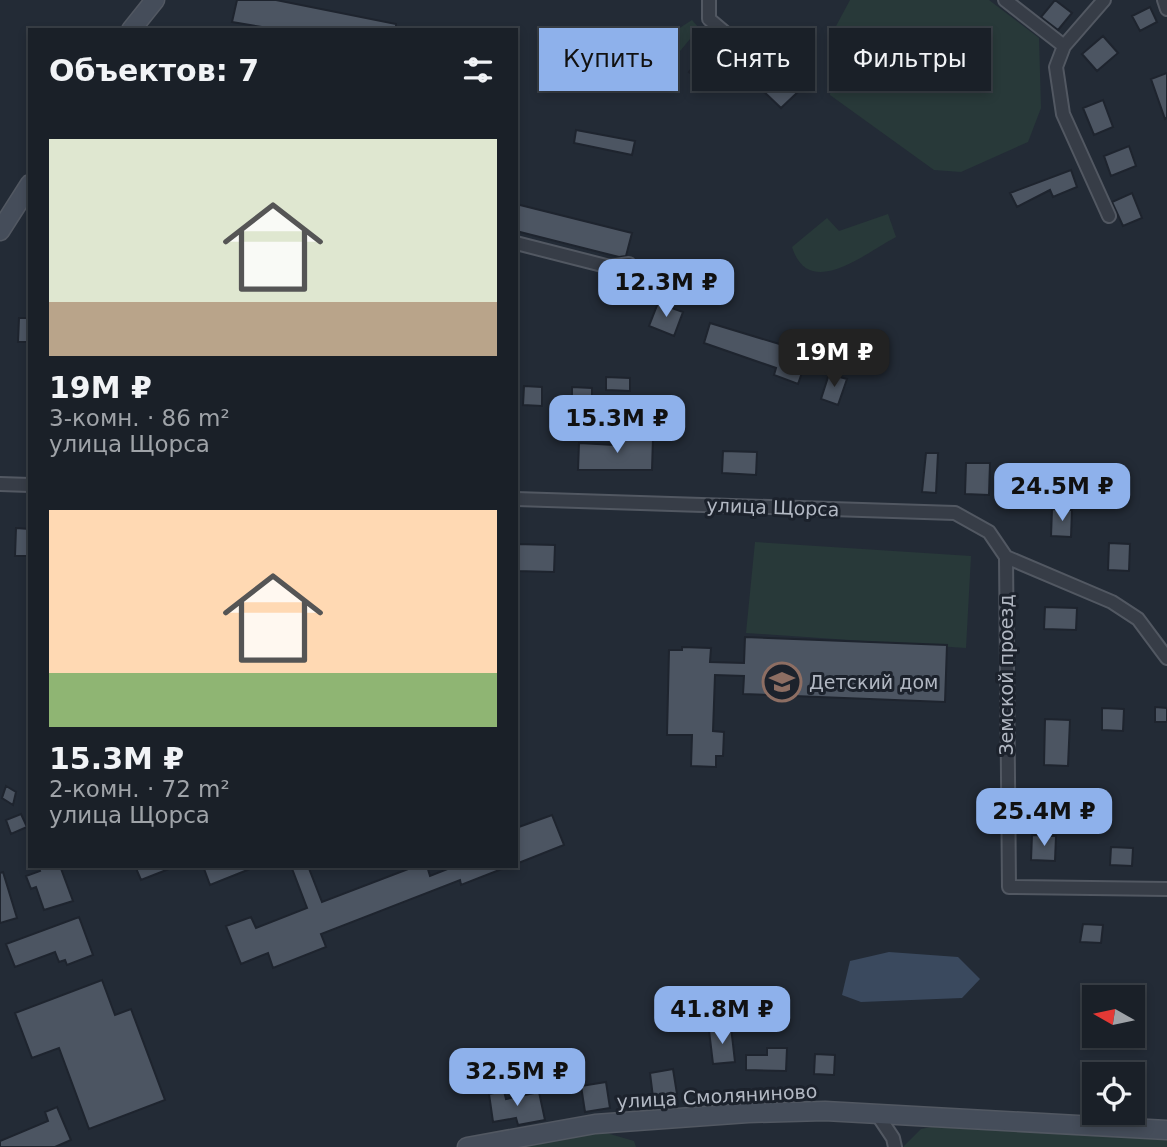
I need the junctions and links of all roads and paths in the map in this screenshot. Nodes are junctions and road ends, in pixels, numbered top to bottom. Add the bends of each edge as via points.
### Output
1 (155, 0) edge
2 (709, 0) edge
3 (1005, 0) edge
4 (1104, 0) edge
5 (1164, 0) edge
6 (1167, 9) edge
7 (133, 28) edge
8 (720, 28) edge
9 (1064, 46) junction
10 (28, 187) edge
11 (1109, 216) dead end
12 (0, 231) edge
13 (518, 244) edge
14 (629, 264) dead end
15 (0, 484) edge
16 (28, 485) edge
17 (518, 499) edge
18 (1009, 558) junction
19 (1167, 658) edge
20 (1167, 889) edge
21 (877, 1114) junction
22 (1167, 1130) edge
23 (472, 1146) edge
24 (895, 1147) edge

1 - 7 main road
2 - 8 street via 709,19
3 - 9 street
4 - 9 street
5 - 6 street
9 - 11 street via 1056,67 1063,114
10 - 12 main road
13 - 14 street via 610,267
15 - 16 street
17 - 18 street, улица Щорса via 955,513 989,532
18 - 19 street via 1112,602 1138,619
18 - 20 street, Земской проезд via 1009,887
21 - 22 main road, улица Смоляниново
21 - 23 main road, улица Смоляниново via 748,1113 595,1124
21 - 24 street

